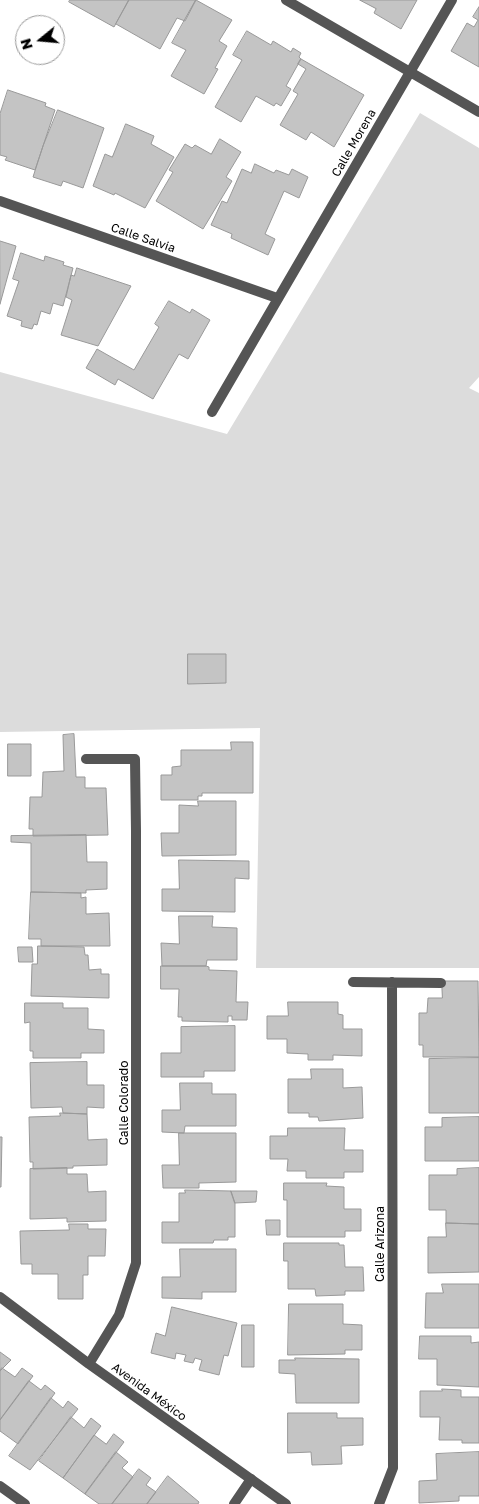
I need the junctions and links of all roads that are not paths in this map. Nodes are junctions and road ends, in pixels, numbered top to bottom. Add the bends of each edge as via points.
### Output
1 (286, 0) edge
2 (452, 0) edge
3 (410, 72) junction
4 (479, 112) edge
5 (0, 201) edge
6 (277, 298) junction
7 (212, 412) dead end
8 (86, 759) dead end
9 (353, 982) dead end
10 (392, 982) junction
11 (441, 983) dead end
12 (0, 1298) edge
13 (89, 1364) junction
14 (251, 1479) junction
15 (0, 1486) edge
16 (25, 1504) edge
17 (234, 1504) edge
18 (286, 1504) edge
19 (379, 1504) edge

1 - 3 street
2 - 3 street, Calle Morena
3 - 4 street
3 - 6 street, Calle Morena
5 - 6 street, Calle Salvia
6 - 7 street, Calle Morena
8 - 13 street, Calle Colorado via 135,759 136,831 136,1263 119,1315
9 - 10 street
10 - 11 street
10 - 19 street, Calle Arizona via 393,1468
12 - 13 street, Avenida México
13 - 14 street, Avenida México
14 - 17 street
14 - 18 street, Avenida México
15 - 16 street

